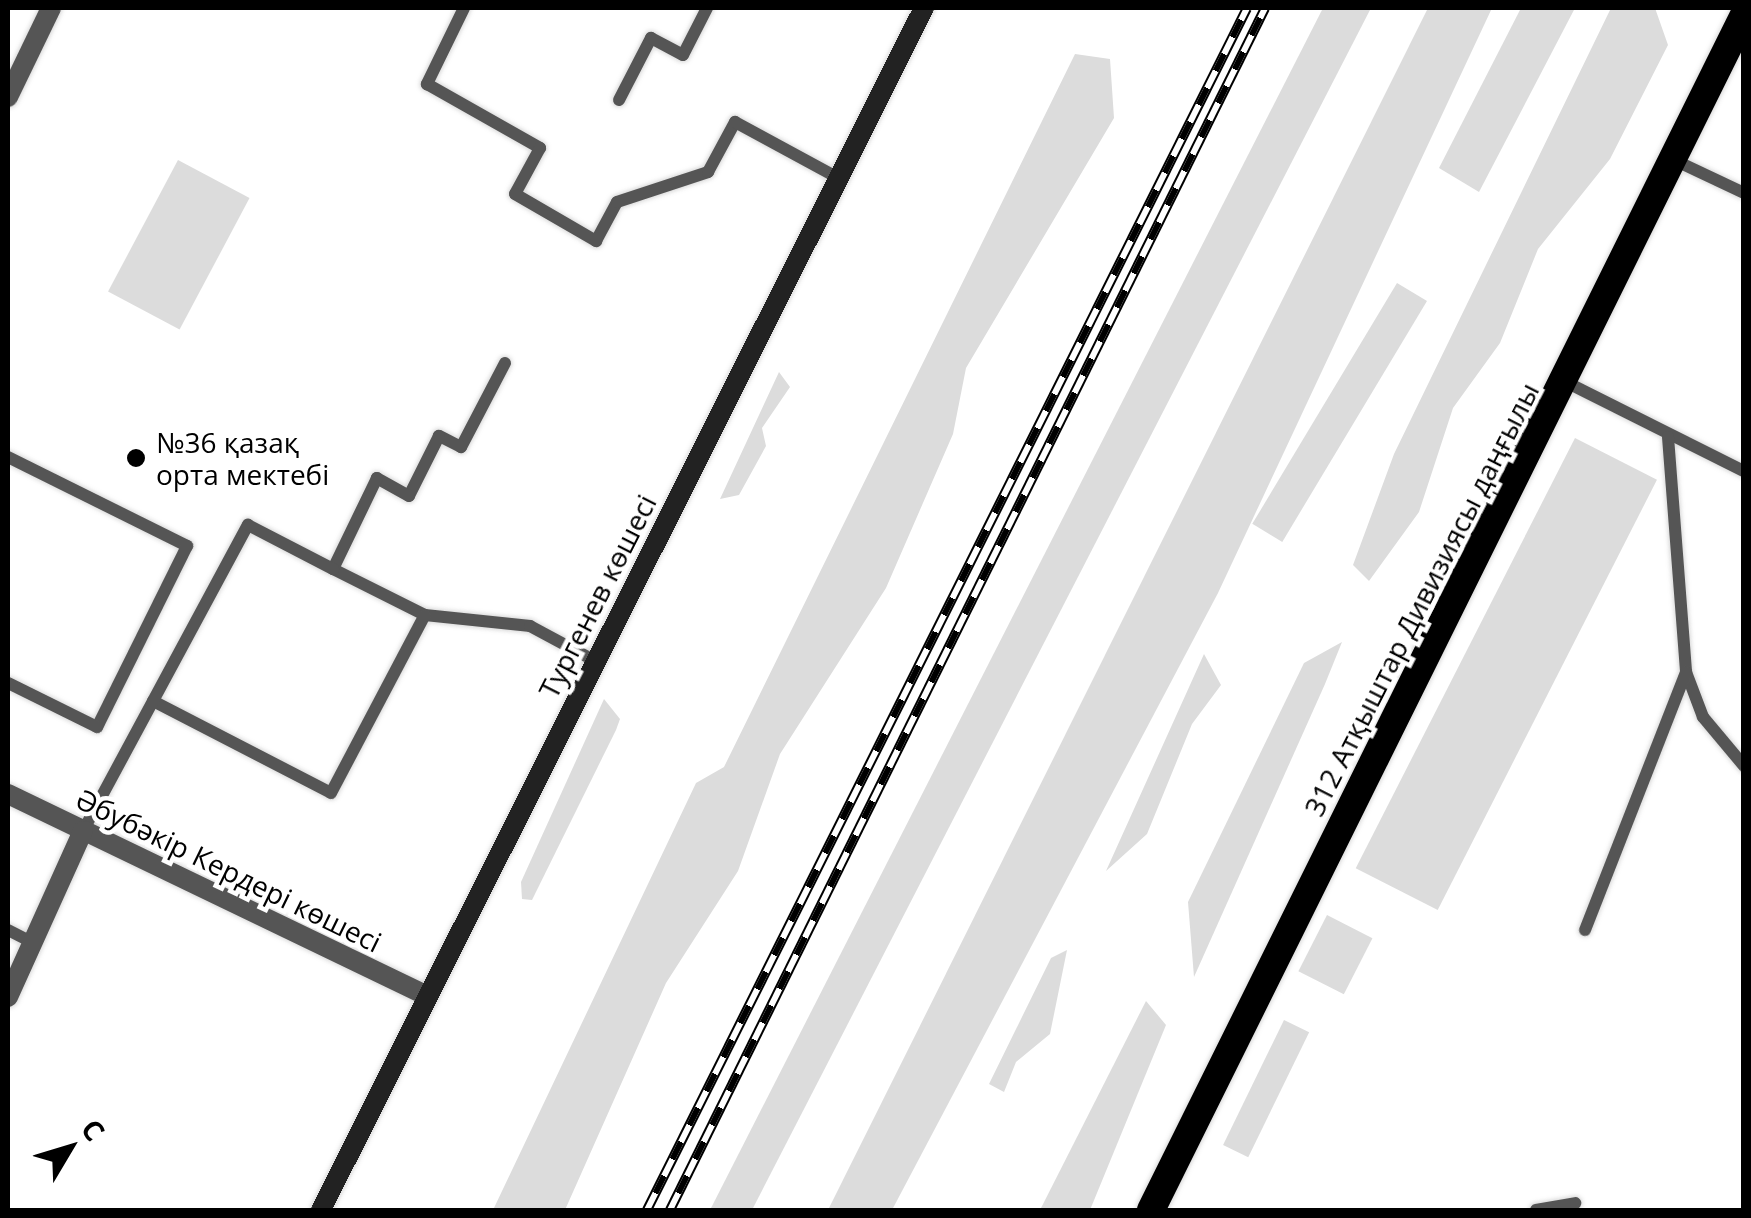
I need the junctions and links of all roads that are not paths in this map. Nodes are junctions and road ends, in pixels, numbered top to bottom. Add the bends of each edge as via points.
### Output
1 (50, 8) edge
2 (464, 8) edge
3 (707, 8) edge
4 (924, 8) edge
5 (1744, 15) edge
6 (8, 98) edge
7 (619, 100) dead end
8 (1674, 160) junction
9 (838, 178) junction
10 (1744, 193) edge
11 (505, 363) dead end
12 (1566, 382) junction
13 (1668, 438) junction
14 (8, 456) edge
15 (1744, 471) edge
16 (332, 568) junction
17 (425, 615) junction
18 (595, 662) junction
19 (1686, 672) junction
20 (8, 683) edge
21 (153, 702) junction
22 (1744, 766) edge
23 (8, 794) edge
24 (84, 831) junction
25 (8, 930) edge
26 (1585, 930) dead end
27 (32, 942) junction
28 (427, 996) junction
29 (8, 997) edge
30 (1575, 1203) dead end
31 (321, 1210) edge
32 (1152, 1210) edge
33 (1536, 1210) edge

1 - 6 street
2 - 9 lane via 427,84 540,148 515,194 596,241 617,202 708,172 735,122
3 - 7 lane via 683,56 651,38
4 - 9 main road, Тургенев көшесі
5 - 8 highway, 312 Атқыштар Дивизиясы даңғылы
8 - 10 lane
8 - 12 highway, 312 Атқыштар Дивизиясы даңғылы
9 - 18 main road, Тургенев көшесі
11 - 16 lane via 460,448 439,436 408,496 376,478
12 - 13 lane
12 - 32 highway, 312 Атқыштар Дивизиясы даңғылы
13 - 15 lane
13 - 19 lane
14 - 20 lane via 186,546 98,727
16 - 17 lane
16 - 21 lane via 248,525
17 - 18 lane via 530,626
17 - 21 lane via 332,792
18 - 28 main road, Тургенев көшесі
19 - 22 lane via 1703,717
19 - 26 lane
21 - 24 lane
23 - 24 street, Әбубәкір Кердері көшесі
24 - 27 street
24 - 28 street, Әбубәкір Кердері көшесі
25 - 27 lane
27 - 29 street
28 - 31 main road, Тургенев көшесі
30 - 33 lane

